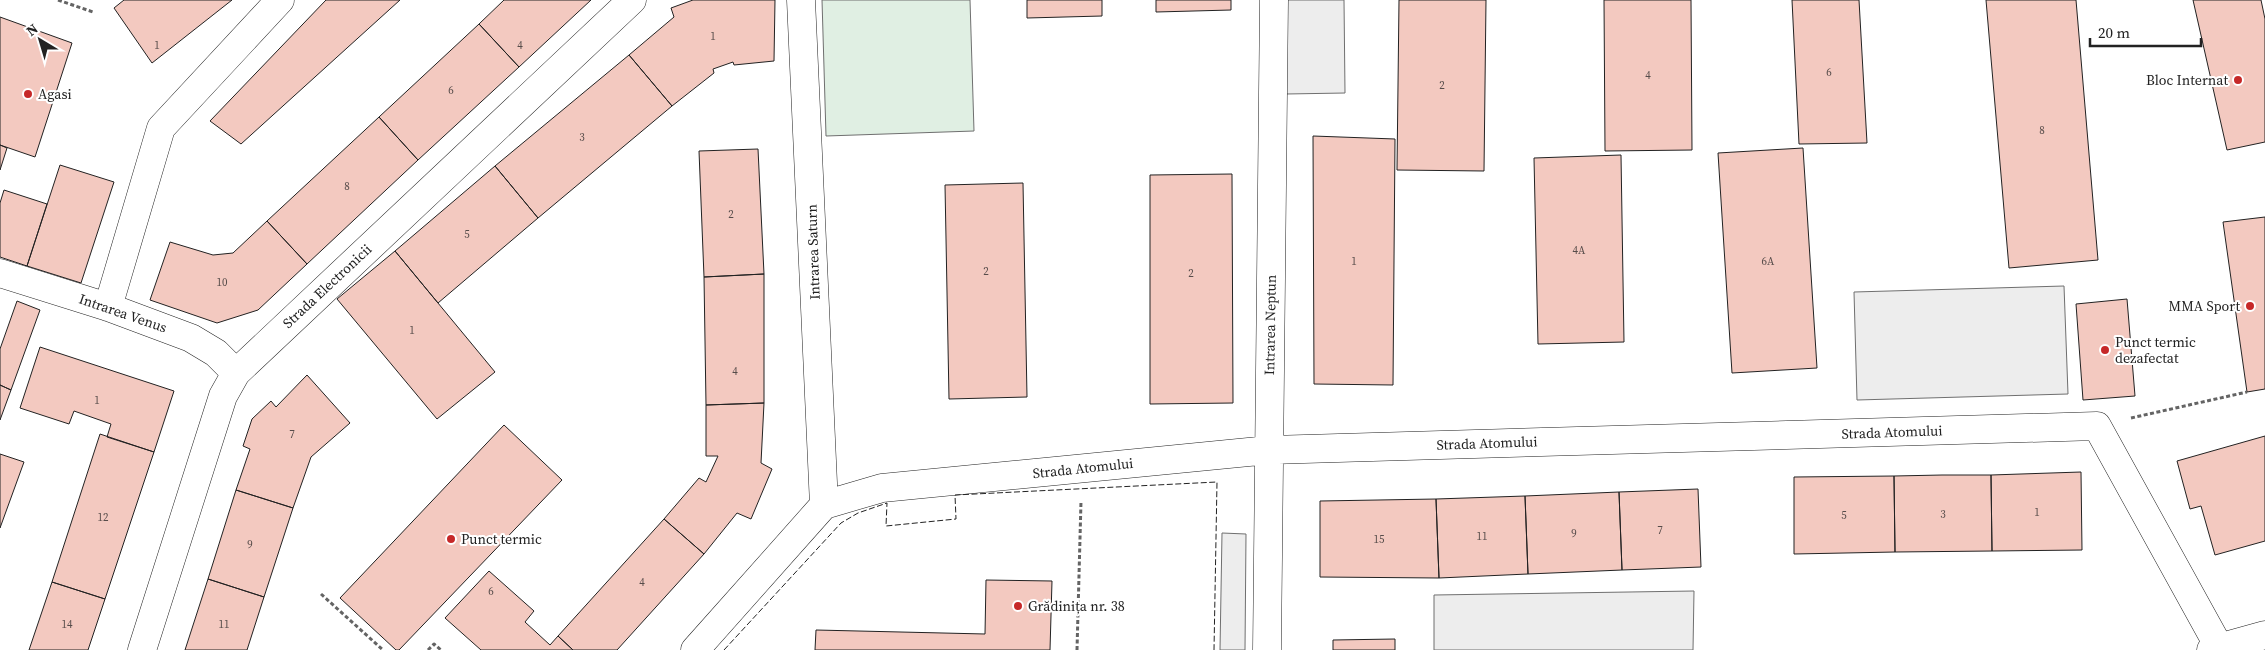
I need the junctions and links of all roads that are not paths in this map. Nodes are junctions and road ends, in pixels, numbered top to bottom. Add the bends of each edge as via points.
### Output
1 (280, 0) edge
2 (632, 0) edge
3 (801, 0) edge
4 (1274, 0) edge
5 (0, 273) edge
6 (108, 307) junction
7 (236, 373) junction
8 (1269, 450) junction
9 (824, 504) junction
10 (2265, 635) edge
11 (2215, 649) edge
12 (142, 650) edge
13 (695, 650) edge
14 (1267, 650) edge

1 - 6 street via 161,128
2 - 7 street, Strada Electronicii
3 - 9 street, Intrarea Saturn
4 - 8 street, Intrarea Neptun
5 - 6 street, Intrarea Venus
6 - 7 street, Intrarea Venus via 191,338 216,353
7 - 12 street, Strada Electronicii via 223,396
8 - 9 street, Strada Atomului via 882,488
8 - 11 street, Strada Atomului via 2097,426
8 - 14 street, Intrarea Neptun
9 - 13 street
10 - 11 street

